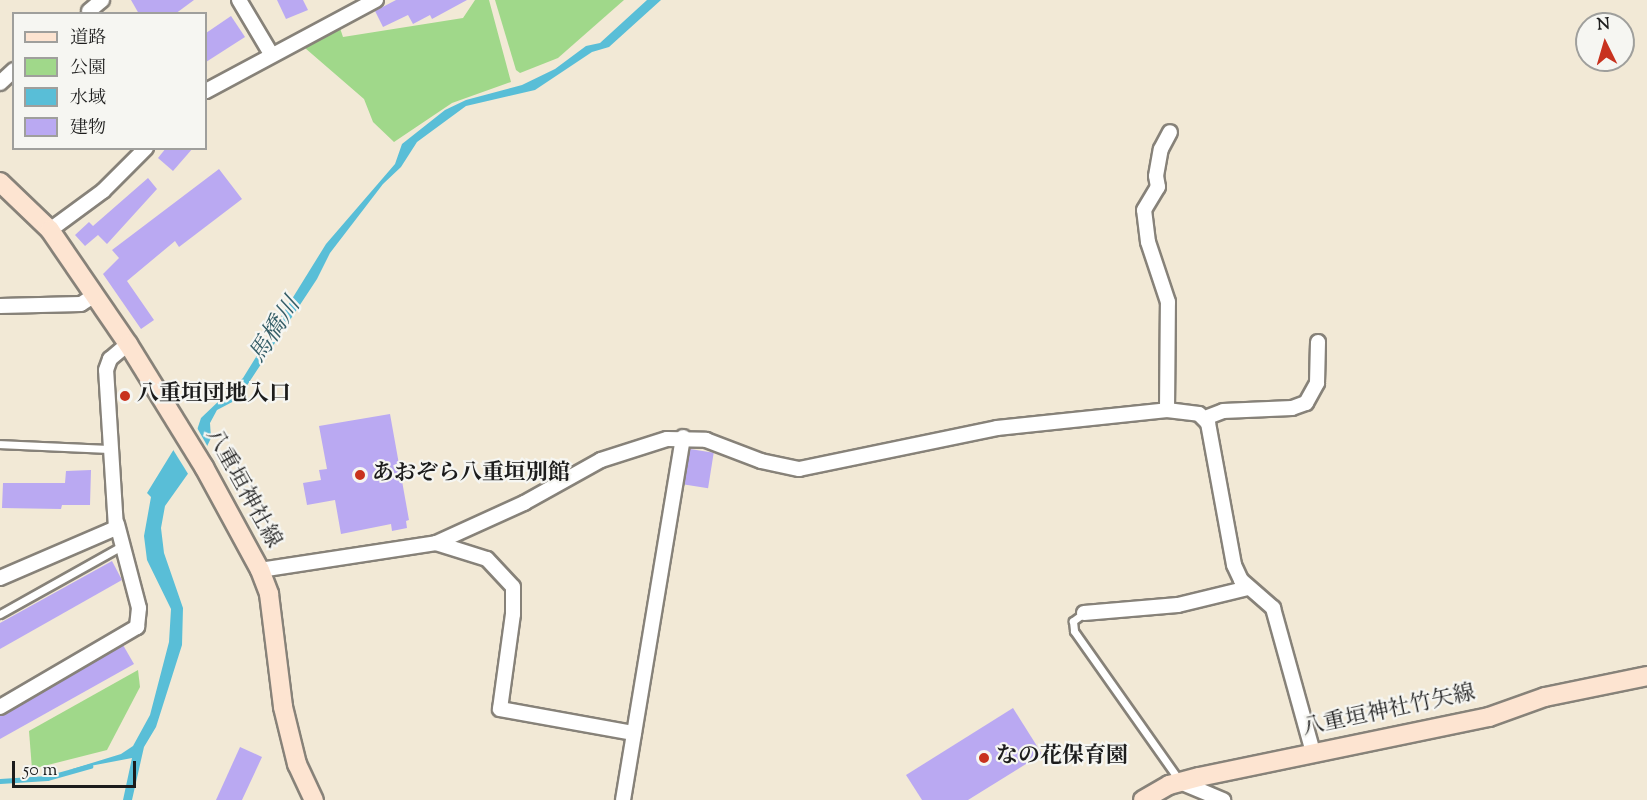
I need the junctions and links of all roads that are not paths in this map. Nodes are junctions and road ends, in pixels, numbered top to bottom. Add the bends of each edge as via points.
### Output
1 (102, 0) edge
2 (239, 0) edge
3 (374, 0) edge
4 (87, 8) edge
5 (271, 54) junction
6 (12, 72) edge
7 (0, 83) edge
8 (207, 90) edge
9 (1170, 132) dead end
10 (144, 150) edge
11 (1, 186) edge
12 (50, 230) junction
13 (95, 295) junction
14 (0, 306) edge
15 (1318, 342) dead end
16 (128, 344) junction
17 (1167, 410) junction
18 (1205, 418) junction
19 (683, 437) junction
20 (0, 444) edge
21 (111, 449) junction
22 (117, 524) junction
23 (436, 543) junction
24 (120, 547) junction
25 (260, 570) junction
26 (0, 578) edge
27 (1248, 588) junction
28 (1084, 612) joint
29 (0, 614) edge
30 (1647, 676) edge
31 (0, 707) edge
32 (634, 733) junction
33 (1313, 752) junction
34 (1180, 782) junction
35 (314, 800) edge
36 (623, 800) edge
37 (1143, 800) edge
38 (1223, 800) edge

1 - 4 street
2 - 5 street
3 - 5 street
5 - 8 street
6 - 7 street
9 - 17 street via 1161,149 1158,187 1144,210 1148,242 1168,302
10 - 12 street via 103,191
11 - 12 main road, 八重垣神社線
12 - 13 main road, 八重垣神社線
13 - 14 street via 81,304
13 - 16 main road, 八重垣神社線
15 - 18 street via 1317,383 1306,403 1292,408 1223,411
16 - 21 street via 111,359 106,370
16 - 25 main road, 八重垣神社線 via 202,464
17 - 18 street
17 - 19 street via 997,428 799,469 761,461 706,440
18 - 27 street via 1234,565
19 - 23 street via 647,443 608,457 524,503
19 - 32 street
20 - 21 lane
21 - 22 street
22 - 24 street
22 - 26 street via 108,535
23 - 25 street
23 - 32 street via 487,559 513,587 500,709
24 - 29 lane
24 - 31 street via 139,608 134,630
25 - 35 main road, 八重垣神社線 via 269,594 283,707 297,764
27 - 28 street via 1178,605
27 - 33 street via 1273,608
28 - 34 lane via 1073,621 1074,632
30 - 33 main road, 八重垣神社竹矢線 via 1545,697 1489,717
32 - 36 street
33 - 34 main road, 八重垣神社竹矢線
34 - 37 main road, 八重垣神社竹矢線
34 - 38 street

